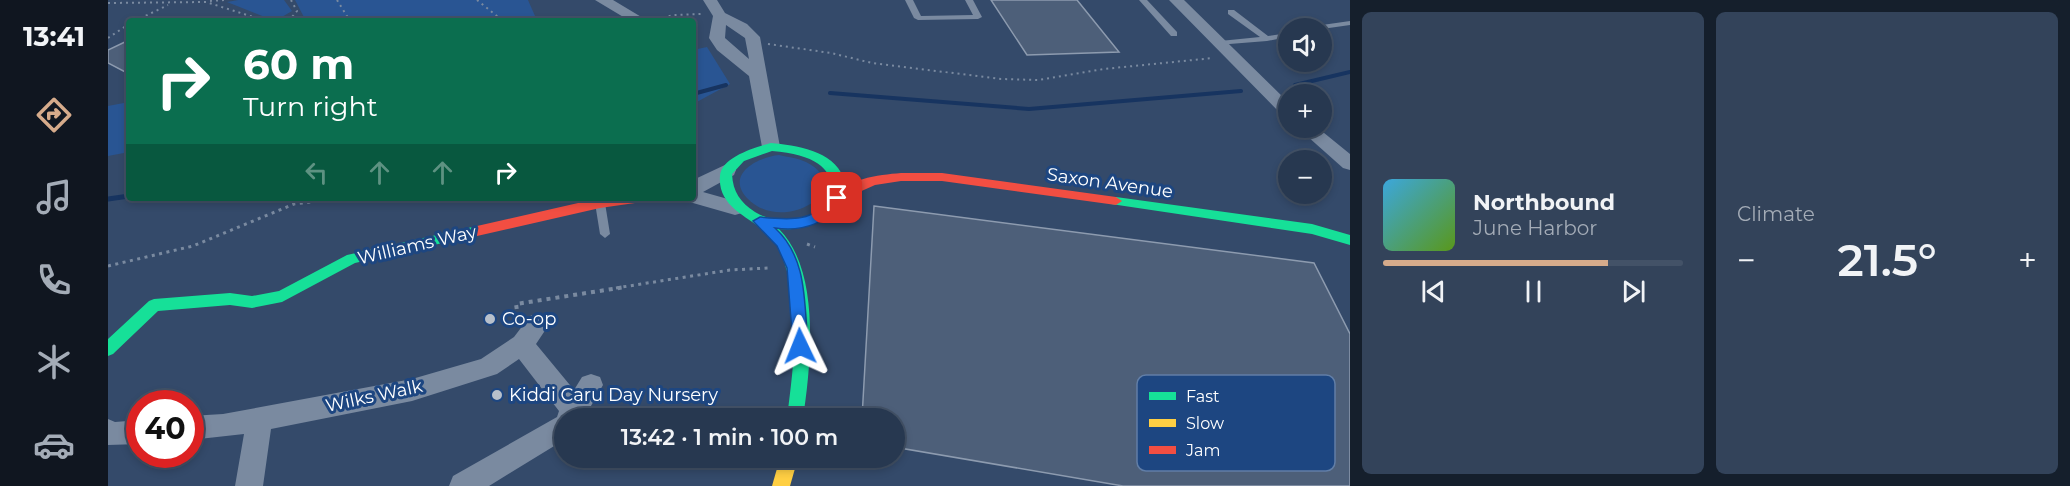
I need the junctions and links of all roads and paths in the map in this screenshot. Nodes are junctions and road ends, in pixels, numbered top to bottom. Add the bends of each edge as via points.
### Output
1 (182, 0) edge
2 (201, 0) edge
3 (226, 0) edge
4 (291, 0) edge
5 (337, 0) edge
6 (477, 0) edge
7 (602, 0) edge
8 (710, 0) edge
9 (909, 0) edge
10 (969, 0) edge
11 (1143, 0) edge
12 (1176, 0) edge
13 (206, 2) junction
14 (108, 3) edge
15 (171, 3) junction
16 (1231, 12) dead end
17 (720, 16) junction
18 (141, 18) edge
19 (258, 18) edge
20 (288, 18) edge
21 (348, 18) edge
22 (499, 18) edge
23 (643, 18) edge
24 (662, 18) edge
25 (1350, 23) edge
26 (126, 26) edge
27 (1332, 26) edge
28 (1174, 34) dead end
29 (1278, 36) edge
30 (108, 38) edge
31 (1267, 39) junction
32 (757, 43) junction
33 (1220, 43) junction
34 (1233, 57) junction
35 (757, 75) junction
36 (1278, 101) edge
37 (1319, 138) edge
38 (771, 147) junction
39 (818, 156) junction
40 (1350, 164) edge
41 (845, 165) dead end
42 (868, 169) dead end
43 (728, 170) junction
44 (902, 176) junction
45 (696, 187) edge
46 (696, 197) edge
47 (837, 198) junction
48 (307, 201) edge
49 (617, 201) edge
50 (600, 203) junction
51 (735, 208) junction
52 (821, 216) junction
53 (760, 221) junction
54 (1348, 223) dead end
55 (1312, 230) junction
56 (605, 234) dead end
57 (807, 238) dead end
58 (1350, 240) edge
59 (801, 252) dead end
60 (108, 266) edge
61 (778, 267) dead end
62 (794, 268) junction
63 (538, 323) dead end
64 (522, 344) junction
65 (108, 349) edge
66 (591, 385) dead end
67 (563, 408) edge
68 (576, 408) edge
69 (796, 408) edge
70 (260, 419) junction
71 (204, 427) edge
72 (554, 430) edge
73 (108, 431) edge
74 (126, 433) edge
75 (786, 468) edge
76 (492, 478) edge
77 (249, 486) edge
78 (463, 486) edge
79 (781, 486) edge

1 - 15 path
2 - 13 path
3 - 13 path
4 - 20 path via 297,11
5 - 21 path
6 - 22 path
7 - 23 street
8 - 17 street
9 - 10 lane via 918,18 978,17
11 - 28 lane
12 - 33 street
13 - 15 path
13 - 19 path
14 - 15 path
15 - 18 path
16 - 31 lane
17 - 24 path via 691,14
17 - 32 street via 738,25
17 - 35 street via 717,38
25 - 27 lane
26 - 30 path
29 - 31 lane
31 - 33 lane
32 - 34 path via 872,63 1001,79 1038,80 1104,69
32 - 35 street
33 - 34 street
34 - 36 street
35 - 38 street
37 - 40 street
38 - 39 street via 787,147
38 - 43 street via 752,151
39 - 41 street
39 - 47 street via 837,176
42 - 44 street, Saxon Avenue
43 - 45 street
43 - 51 street via 724,182 726,196
44 - 47 street, Saxon Avenue via 867,180
44 - 55 street, Saxon Avenue via 942,177
46 - 51 street
47 - 52 street
48 - 60 path via 193,246
49 - 50 street, Williams Way
50 - 56 lane
50 - 65 street, Williams Way via 351,259 282,296 252,302 230,299 154,305
51 - 53 street
52 - 53 street via 791,225
52 - 57 street
53 - 62 street via 783,243
54 - 55 street, Saxon Avenue
55 - 58 street, Saxon Avenue
59 - 62 street
61 - 64 path via 730,270 516,304
62 - 69 street via 801,327
63 - 64 street, Wilks Walk
64 - 67 street
64 - 70 street, Wilks Walk via 488,367 412,390
66 - 68 street
70 - 71 street, Wilks Walk
70 - 77 street
72 - 76 street
73 - 74 street
75 - 79 street
76 - 78 street

